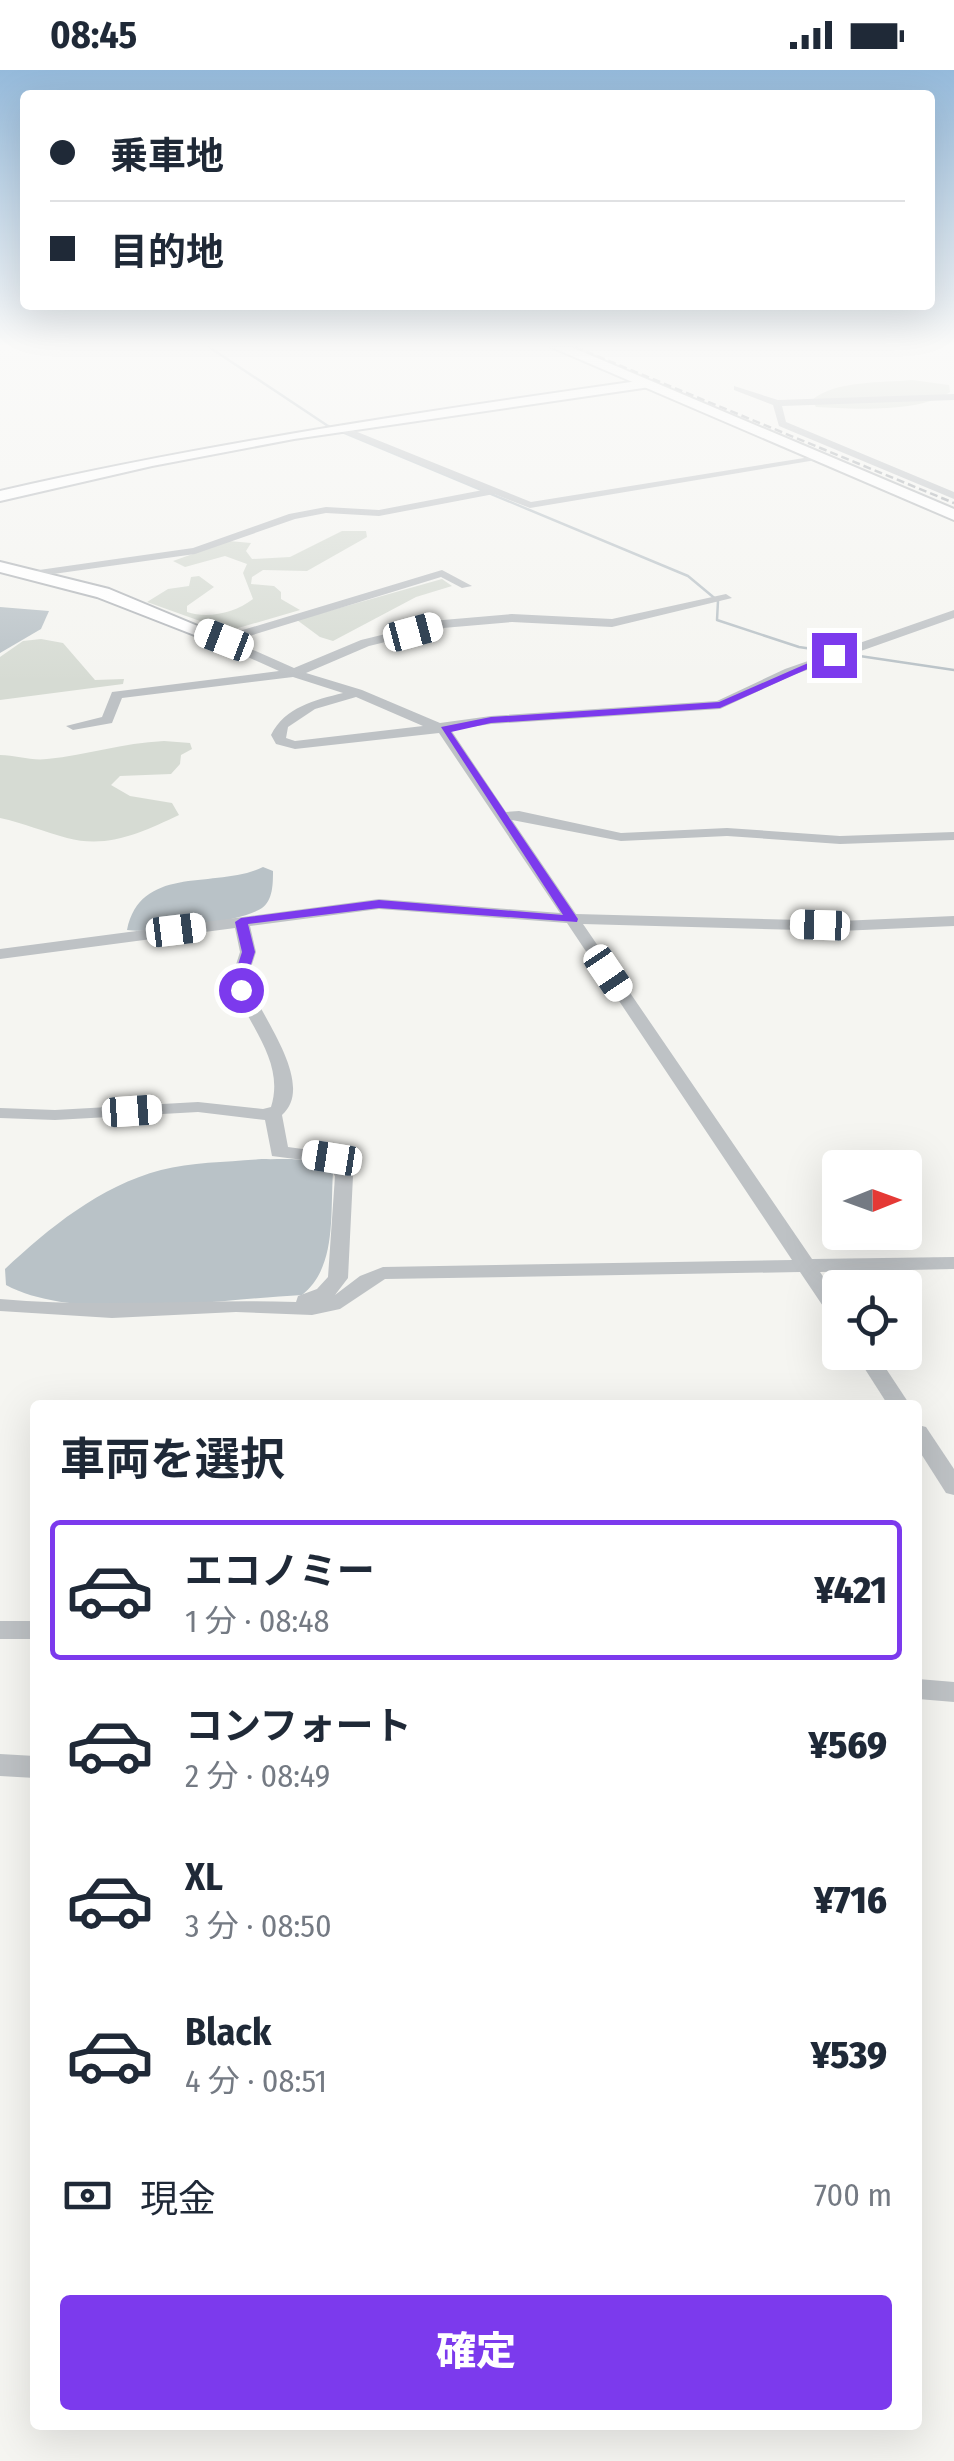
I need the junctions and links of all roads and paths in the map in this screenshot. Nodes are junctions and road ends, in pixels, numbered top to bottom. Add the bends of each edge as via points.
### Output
1 (160, 459) edge
2 (411, 459) edge
3 (819, 459) edge
4 (824, 459) edge
5 (865, 459) edge
6 (488, 492) junction
7 (0, 496) edge
8 (954, 496) edge
9 (954, 515) edge
10 (1, 568) edge
11 (32, 574) junction
12 (466, 586) dead end
13 (721, 599) dead end
14 (954, 614) edge
15 (203, 632) joint
16 (224, 640) junction
17 (294, 672) junction
18 (357, 693) junction
19 (73, 726) dead end
20 (444, 730) junction
21 (504, 816) junction
22 (954, 836) edge
23 (572, 919) junction
24 (241, 922) junction
25 (954, 922) edge
26 (0, 954) edge
27 (0, 1113) edge
28 (274, 1114) junction
29 (804, 1263) junction
30 (954, 1263) edge
31 (822, 1290) edge
32 (0, 1305) edge
33 (279, 1308) junction
34 (876, 1370) edge
35 (896, 1400) edge
36 (922, 1438) edge
37 (954, 1487) edge
38 (0, 1630) edge
39 (30, 1630) edge
40 (922, 1689) edge
41 (954, 1692) edge
42 (0, 1765) edge
43 (30, 1766) edge

1 - 7 street
2 - 6 street
3 - 6 street via 530,505
4 - 9 main road
5 - 8 street
6 - 11 street via 379,512 293,516 195,551
10 - 11 street
11 - 15 street
12 - 16 street via 442,574
13 - 17 street via 612,623 512,618 443,624 365,643
14 - 20 street via 842,652 720,705 491,720
15 - 16 street
16 - 17 street
17 - 18 street
17 - 19 street via 117,695 107,720
18 - 20 street
18 - 20 street via 303,708 282,725 280,742
20 - 21 street
21 - 22 street via 621,838 727,832 840,840
21 - 23 street
23 - 24 street via 379,904
23 - 25 street
23 - 29 street
24 - 26 street
24 - 28 street via 248,952 241,990 278,1057 283,1084 283,1104
27 - 28 street via 198,1106
28 - 33 street via 280,1152 332,1158 344,1176 338,1278 324,1294
29 - 30 street
29 - 31 street
29 - 33 street via 383,1273 366,1277 336,1304
32 - 33 street via 143,1312
34 - 35 street
36 - 37 street
38 - 39 street
40 - 41 street
42 - 43 street

